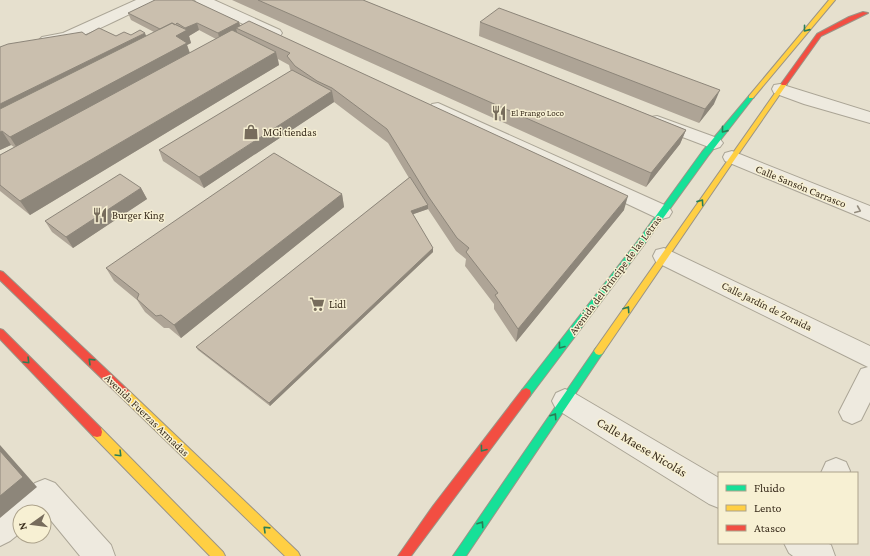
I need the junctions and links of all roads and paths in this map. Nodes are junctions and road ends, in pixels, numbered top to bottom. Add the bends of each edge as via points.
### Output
1 (147, 0) edge
2 (202, 0) edge
3 (833, 0) edge
4 (868, 13) edge
5 (257, 25) junction
6 (238, 35) edge
7 (46, 40) edge
8 (293, 41) edge
9 (780, 89) junction
10 (422, 101) edge
11 (640, 114) edge
12 (870, 118) edge
13 (714, 143) junction
14 (732, 157) junction
15 (662, 212) junction
16 (870, 214) edge
17 (664, 256) junction
18 (0, 274) edge
19 (0, 333) edge
20 (870, 357) edge
21 (870, 377) edge
22 (565, 401) junction
23 (852, 412) dead end
24 (718, 493) edge
25 (32, 504) edge
26 (12, 521) edge
27 (0, 531) edge
28 (100, 556) edge
29 (219, 556) edge
30 (294, 556) edge
31 (404, 556) edge
32 (459, 556) edge

1 - 7 street via 66,37
2 - 5 street
3 - 4 street via 846,7
3 -> 13 street, Avenida del Príncipe de las Letras via 822,9
4 - 9 street via 851,18 819,35
5 - 6 street
5 - 8 street
9 - 12 street
9 - 14 street
10 - 15 street
11 - 13 street
13 - 15 street, Avenida del Príncipe de las Letras
14 -> 16 street, Calle Sansón Carrasco
17 -> 14 street
15 -> 31 street, Avenida del Príncipe de las Letras
17 - 20 street, Calle Jardín de Zoraida
22 -> 17 street
30 -> 18 street, Avenida Fuerzas Armadas
19 -> 29 street
21 - 23 street
22 - 24 street, Calle Maese Nicolás
32 -> 22 street
25 - 28 street via 45,493
26 - 27 street

